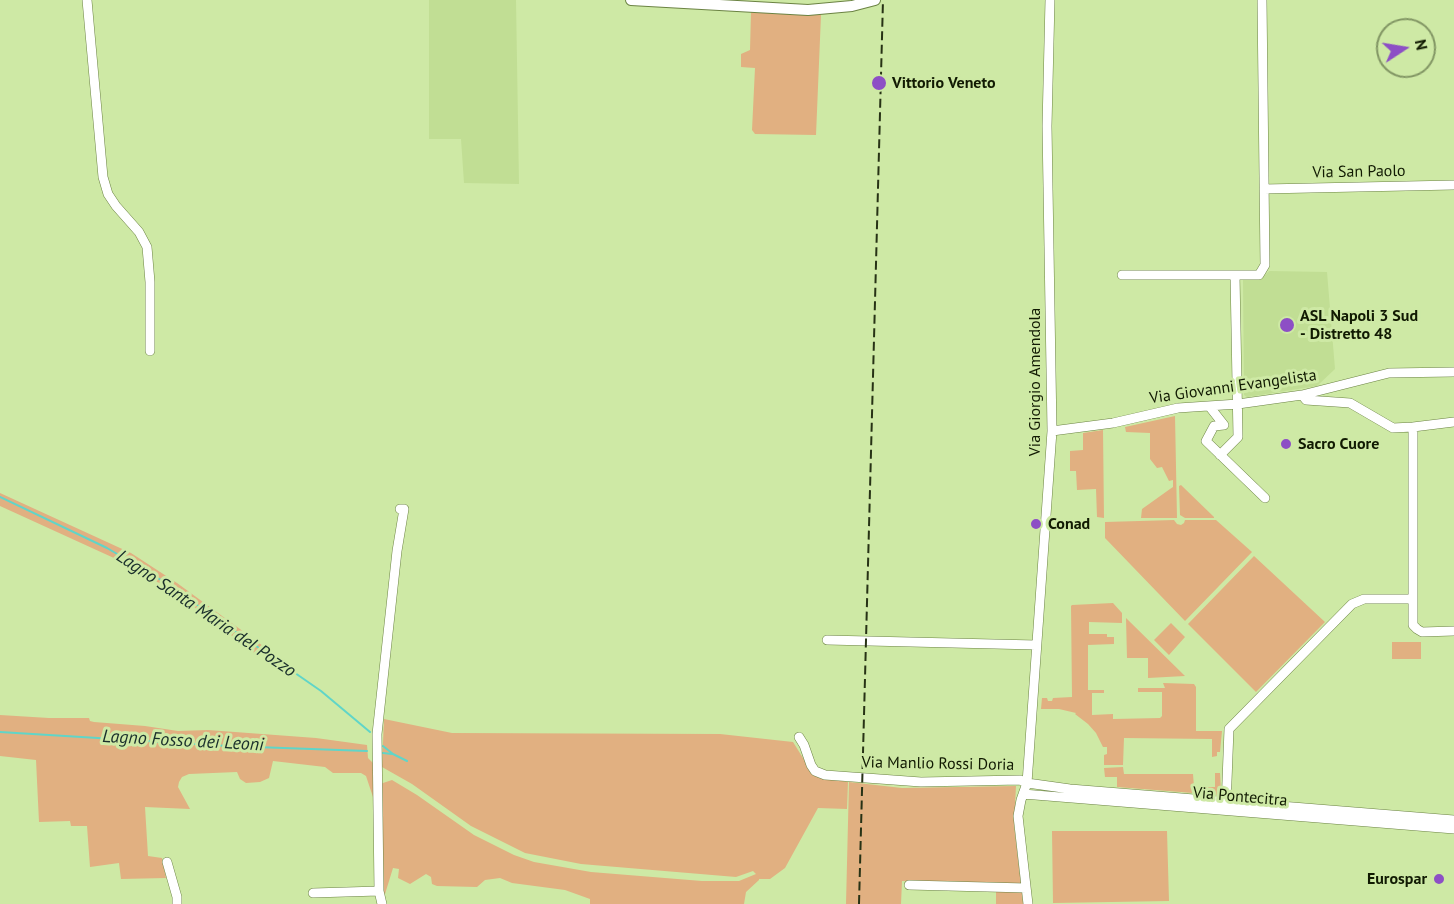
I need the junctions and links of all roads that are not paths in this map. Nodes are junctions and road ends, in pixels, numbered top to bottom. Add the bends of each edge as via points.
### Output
1 (87, 0) edge
2 (631, 0) edge
3 (875, 0) edge
4 (1050, 0) edge
5 (1262, 0) edge
6 (1454, 185) edge
7 (1264, 189) junction
8 (1122, 275) dead end
9 (1235, 275) junction
10 (150, 351) dead end
11 (1454, 372) edge
12 (1302, 395) junction
13 (1238, 404) junction
14 (1209, 406) junction
15 (1454, 422) edge
16 (1413, 427) junction
17 (1052, 431) junction
18 (1220, 455) junction
19 (1265, 498) dead end
20 (400, 509) dead end
21 (1413, 599) junction
22 (1454, 632) edge
23 (827, 640) dead end
24 (1036, 645) junction
25 (799, 737) dead end
26 (1029, 763) junction
27 (1028, 783) junction
28 (1045, 786) junction
29 (1023, 794) junction
30 (1226, 806) junction
31 (1454, 820) edge
32 (1454, 829) edge
33 (167, 862) dead end
34 (909, 885) dead end
35 (1026, 888) junction
36 (380, 891) junction
37 (313, 893) dead end
38 (177, 904) edge
39 (382, 904) edge
40 (1028, 904) edge

1 - 10 street via 104,184 147,247
2 - 3 street via 797,10
4 - 17 street, Via Giorgio Amendola via 1047,126
5 - 7 street
6 - 7 street, Via San Paolo
7 - 9 street via 1265,265 1259,275
8 - 9 street
9 - 13 street
11 - 12 street, Via Giovanni Evangelista via 1389,373
12 - 13 street, Via Giovanni Evangelista
12 - 16 street via 1306,400 1350,403 1394,428
13 - 14 street, Via Giovanni Evangelista
13 - 18 street via 1238,437
14 - 17 street, Via Giovanni Evangelista
14 - 18 street via 1224,425 1214,426 1206,441
15 - 16 street
16 - 21 street
17 - 24 street, Via Giorgio Amendola
18 - 19 street
20 - 36 street via 404,509 377,734
21 - 22 street via 1413,625 1417,629
21 - 30 street via 1364,599 1352,604 1228,729
23 - 24 street
24 - 26 street, Via Giorgio Amendola
25 - 27 street, Via Manlio Rossi Doria via 819,774 921,782
26 - 27 street, Via Giorgio Amendola
26 - 28 street
27 - 28 street, Via Pontecitra
27 - 29 street
28 - 30 street, Via Pontecitra
29 - 30 street, Via Pontecitra
29 - 35 street via 1018,816
30 - 31 street, Via Pontecitra
30 - 32 street, Via Pontecitra
33 - 38 street
34 - 35 street
35 - 40 street
36 - 37 street
36 - 39 street

